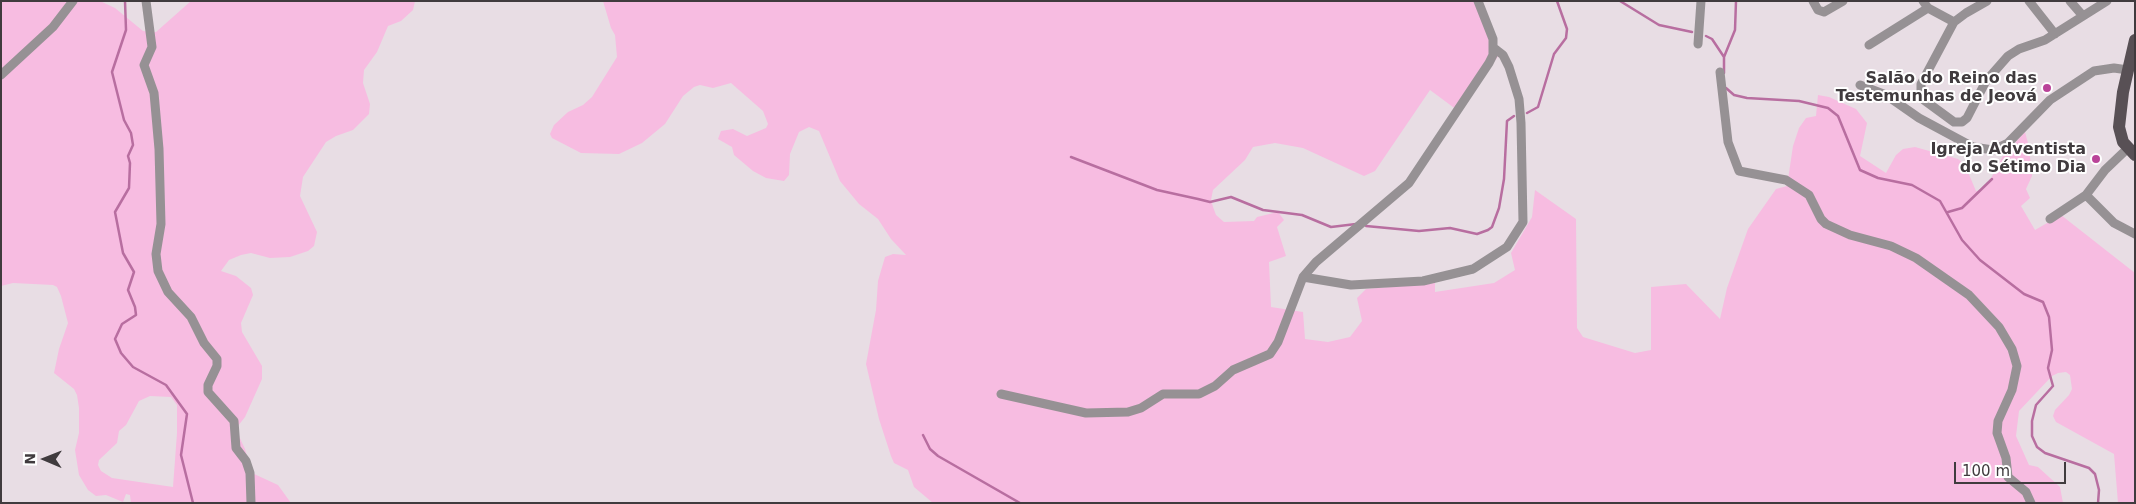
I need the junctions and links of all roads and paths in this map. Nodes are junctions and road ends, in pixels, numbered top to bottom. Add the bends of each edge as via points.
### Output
1 (74, 1) edge
2 (146, 1) edge
3 (1478, 1) edge
4 (1701, 1) edge
5 (1813, 1) edge
6 (1843, 1) edge
7 (1987, 1) edge
8 (2029, 1) edge
9 (2070, 1) edge
10 (2107, 1) edge
11 (1925, 5) edge
12 (2083, 16) junction
13 (1954, 22) junction
14 (2054, 34) junction
15 (2135, 40) edge
16 (1698, 44) dead end
17 (1870, 45) dead end
18 (1494, 48) junction
19 (2128, 70) junction
20 (1720, 72) dead end
21 (1, 75) edge
22 (1860, 85) dead end
23 (2131, 152) edge
24 (2086, 195) junction
25 (2050, 219) dead end
26 (2135, 234) edge
27 (1303, 277) junction
28 (1001, 394) dead end
29 (251, 503) edge
30 (2031, 503) edge

1 - 21 street via 53,27
2 - 29 street via 152,47 144,69 154,93 159,149 161,224 156,254 158,271 168,292 191,317 204,343 217,359 208,392 234,421 236,448 250,473
3 - 18 street
4 - 16 street
5 - 6 street via 1818,10 1824,12
7 - 13 street
8 - 14 street
9 - 12 street
10 - 12 street
11 - 13 street
11 - 17 street
12 - 14 street
13 - 14 street via 1921,84 1924,100 1954,122 1965,120 1977,103 1986,81 2001,63 2019,49
15 - 19 main road
18 - 27 street via 1480,79 1419,172
18 - 27 street via 1503,55 1509,67 1519,99 1522,123 1523,222 1507,247 1473,269 1422,281 1351,285
19 - 22 street via 2094,71 2050,100 2003,147 1993,150 1974,147 1918,118 1886,95
19 - 23 main road via 2119,127 2123,142
20 - 30 street via 1728,142 1739,171 1786,180 1809,195 1826,224 1916,258 1968,295 1999,327 2012,349 2017,366 1997,433 2006,458 2007,474 2026,492
23 - 24 street via 2105,170
24 - 25 street
24 - 26 street via 2114,223
27 - 28 street via 1273,352 1233,370 1200,394 1167,394 1135,410 1091,414

